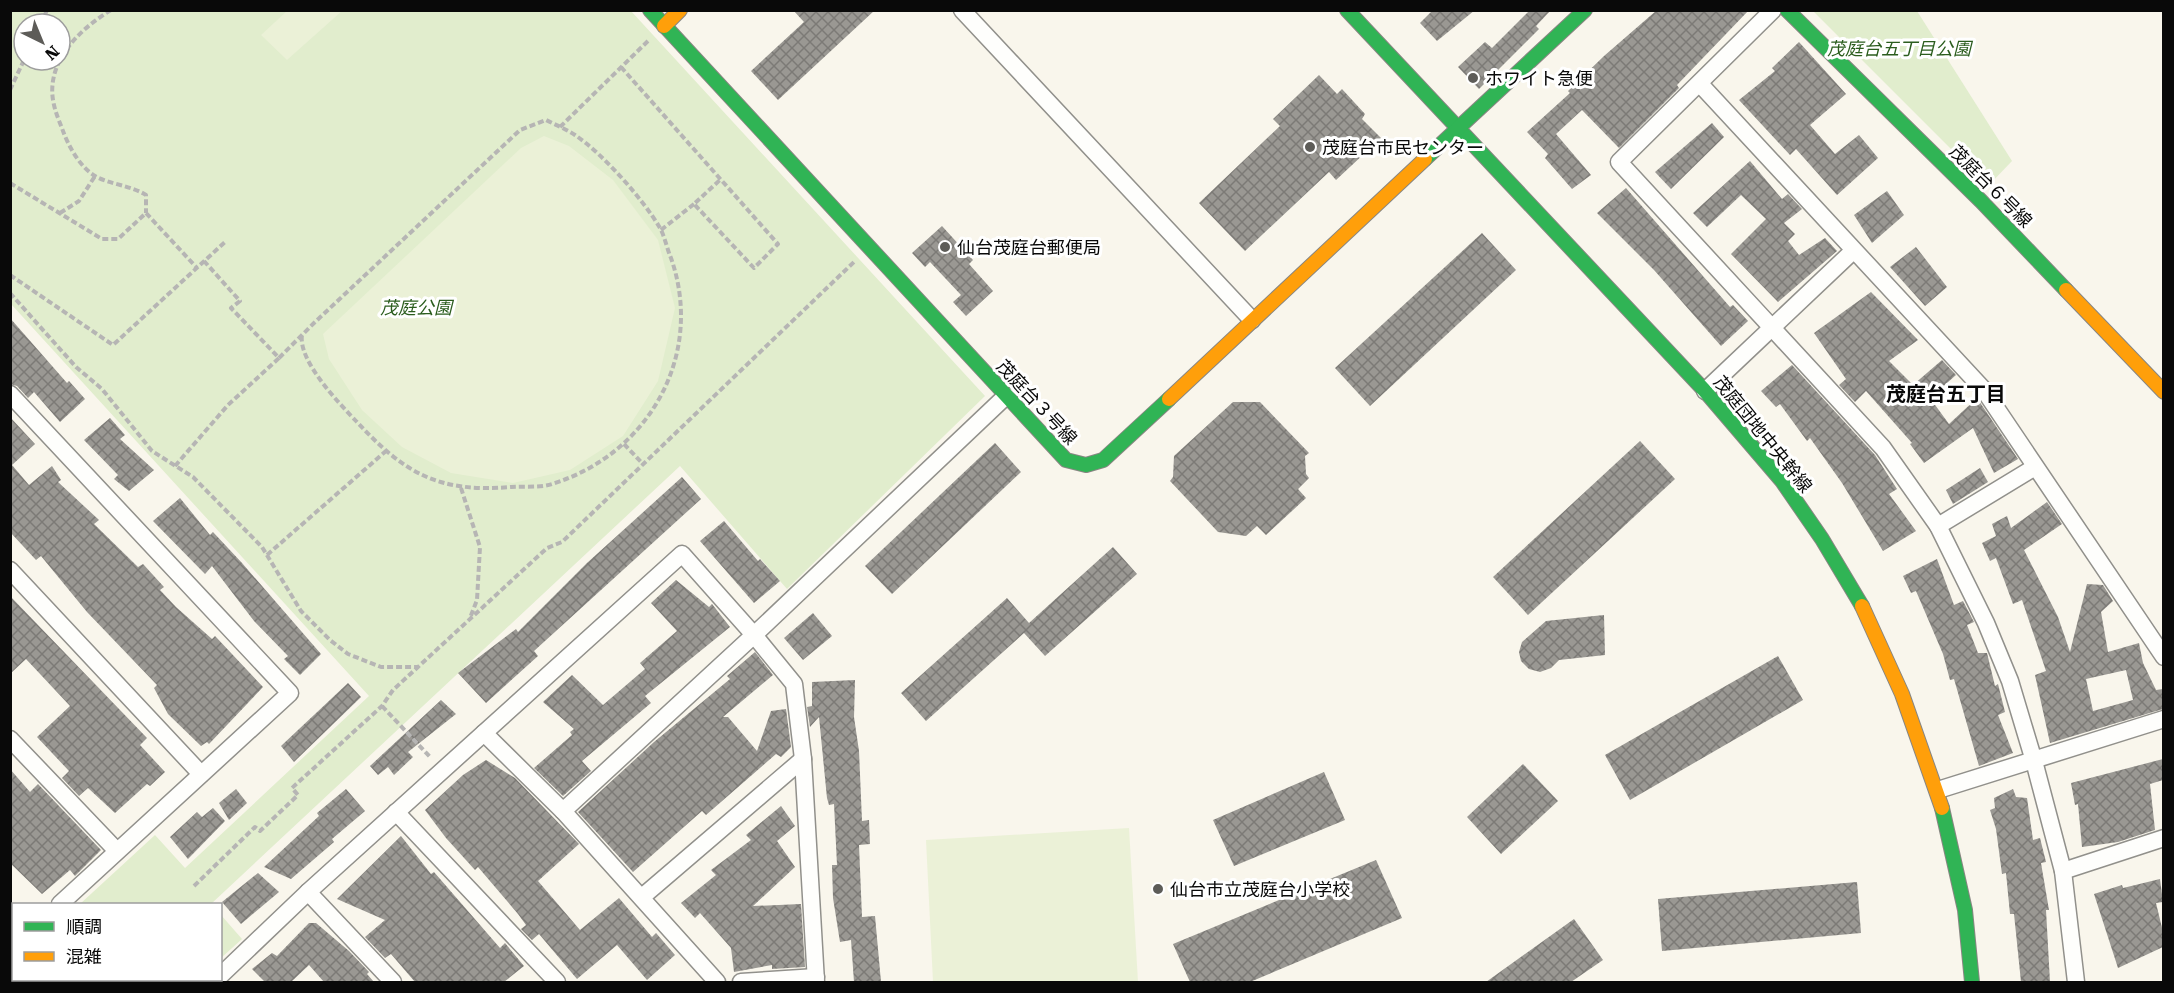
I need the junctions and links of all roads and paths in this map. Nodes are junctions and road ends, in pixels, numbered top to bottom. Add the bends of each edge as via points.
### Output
1 (111, 10) edge
2 (650, 10) edge
3 (680, 10) edge
4 (962, 10) edge
5 (1347, 10) edge
6 (1585, 10) edge
7 (1773, 10) edge
8 (1787, 10) edge
9 (664, 26) junction
10 (621, 67) junction
11 (18, 72) edge
12 (1700, 84) junction
13 (10, 90) edge
14 (560, 127) junction
15 (1459, 130) junction
16 (95, 176) junction
17 (721, 179) junction
18 (10, 183) edge
19 (694, 204) junction
20 (60, 213) junction
21 (146, 213) junction
22 (661, 230) junction
23 (225, 242) dead end
24 (869, 248) junction
25 (1853, 251) junction
26 (204, 261) junction
27 (197, 268) junction
28 (10, 275) edge
29 (10, 293) edge
30 (1252, 320) junction
31 (1772, 328) junction
32 (302, 335) junction
33 (279, 358) junction
34 (1705, 391) junction
35 (2163, 392) edge
36 (10, 393) edge
37 (1006, 396) junction
38 (624, 444) junction
39 (386, 451) junction
40 (643, 464) junction
41 (176, 466) junction
42 (2035, 467) junction
43 (461, 488) junction
44 (1938, 526) junction
45 (267, 555) junction
46 (10, 570) edge
47 (469, 620) junction
48 (754, 635) junction
49 (2163, 657) edge
50 (419, 667) junction
51 (382, 706) junction
52 (2163, 719) edge
53 (484, 733) junction
54 (10, 739) edge
55 (803, 759) junction
56 (2034, 761) junction
57 (442, 770) junction
58 (201, 774) junction
59 (1938, 790) junction
60 (562, 811) junction
61 (396, 812) junction
62 (2163, 838) edge
63 (117, 851) junction
64 (2063, 871) junction
65 (194, 886) dead end
66 (308, 892) junction
67 (642, 897) junction
68 (61, 903) edge
69 (222, 979) edge
70 (816, 980) edge
71 (393, 982) edge
72 (557, 982) edge
73 (717, 982) edge
74 (741, 982) edge
75 (1972, 982) edge
76 (2076, 982) edge

1 - 16 path via 68,46 53,75 53,104 70,148
2 - 9 street, 茂庭台３号線
3 - 9 street
4 - 30 street
5 - 15 street, 茂庭団地中央幹線
6 - 15 street, 茂庭台３号線
7 - 12 street
8 - 35 street, 茂庭台６号線 via 1981,201
9 - 10 path
9 - 24 street, 茂庭台３号線
10 - 14 path
10 - 17 path
11 - 13 path
12 - 25 street
12 - 31 street via 1618,162
14 - 22 path via 575,135 634,190
14 - 32 path via 546,120 520,130
15 - 30 street, 茂庭台３号線
15 - 34 street, 茂庭団地中央幹線
16 - 20 path via 79,201
16 - 21 path via 132,186 146,195
17 - 19 path
17 - 19 path via 778,244 754,268
18 - 20 path
19 - 22 path
20 - 21 path via 102,239 118,239
21 - 27 path
22 - 38 path via 676,275 682,314 676,362 662,396
23 - 26 path
24 - 37 street, 茂庭台３号線
24 - 40 path
25 - 31 street
25 - 42 street via 1984,390
26 - 27 path
26 - 33 path via 240,301 231,308
27 - 28 path via 113,345
29 - 41 path via 76,367 102,389 152,451
30 - 37 street, 茂庭台３号線 via 1103,460 1086,465 1066,460
31 - 34 street
31 - 44 street via 1883,448
32 - 33 path
32 - 39 path via 300,343 315,372 337,401
33 - 41 path via 228,405
34 - 59 street, 茂庭団地中央幹線 via 1782,481 1859,600 1902,694
36 - 58 street via 290,693
37 - 48 street
38 - 40 path
38 - 43 path via 589,469 550,485
39 - 43 path via 429,480
39 - 45 path
40 - 47 path via 562,542 547,548
41 - 45 path via 193,477
42 - 44 street
42 - 49 street
43 - 47 path via 480,547 477,600
44 - 56 street via 2010,681
45 - 50 path via 301,611 348,654 381,667
46 - 58 street
47 - 50 path
48 - 53 street via 682,554
48 - 55 street via 794,684
48 - 60 street
50 - 51 path via 393,690
51 - 57 path
51 - 65 path via 292,788 298,795 260,831 255,827
52 - 56 street
53 - 57 street
53 - 60 street
54 - 63 street
55 - 67 street
55 - 70 street
56 - 59 street
56 - 64 street
57 - 61 street
58 - 63 street
59 - 75 street, 茂庭団地中央幹線 via 1965,910
60 - 67 street
61 - 66 street
61 - 72 street
62 - 64 street
63 - 68 street
64 - 76 street
66 - 69 street
66 - 71 street
67 - 73 street
70 - 74 street

